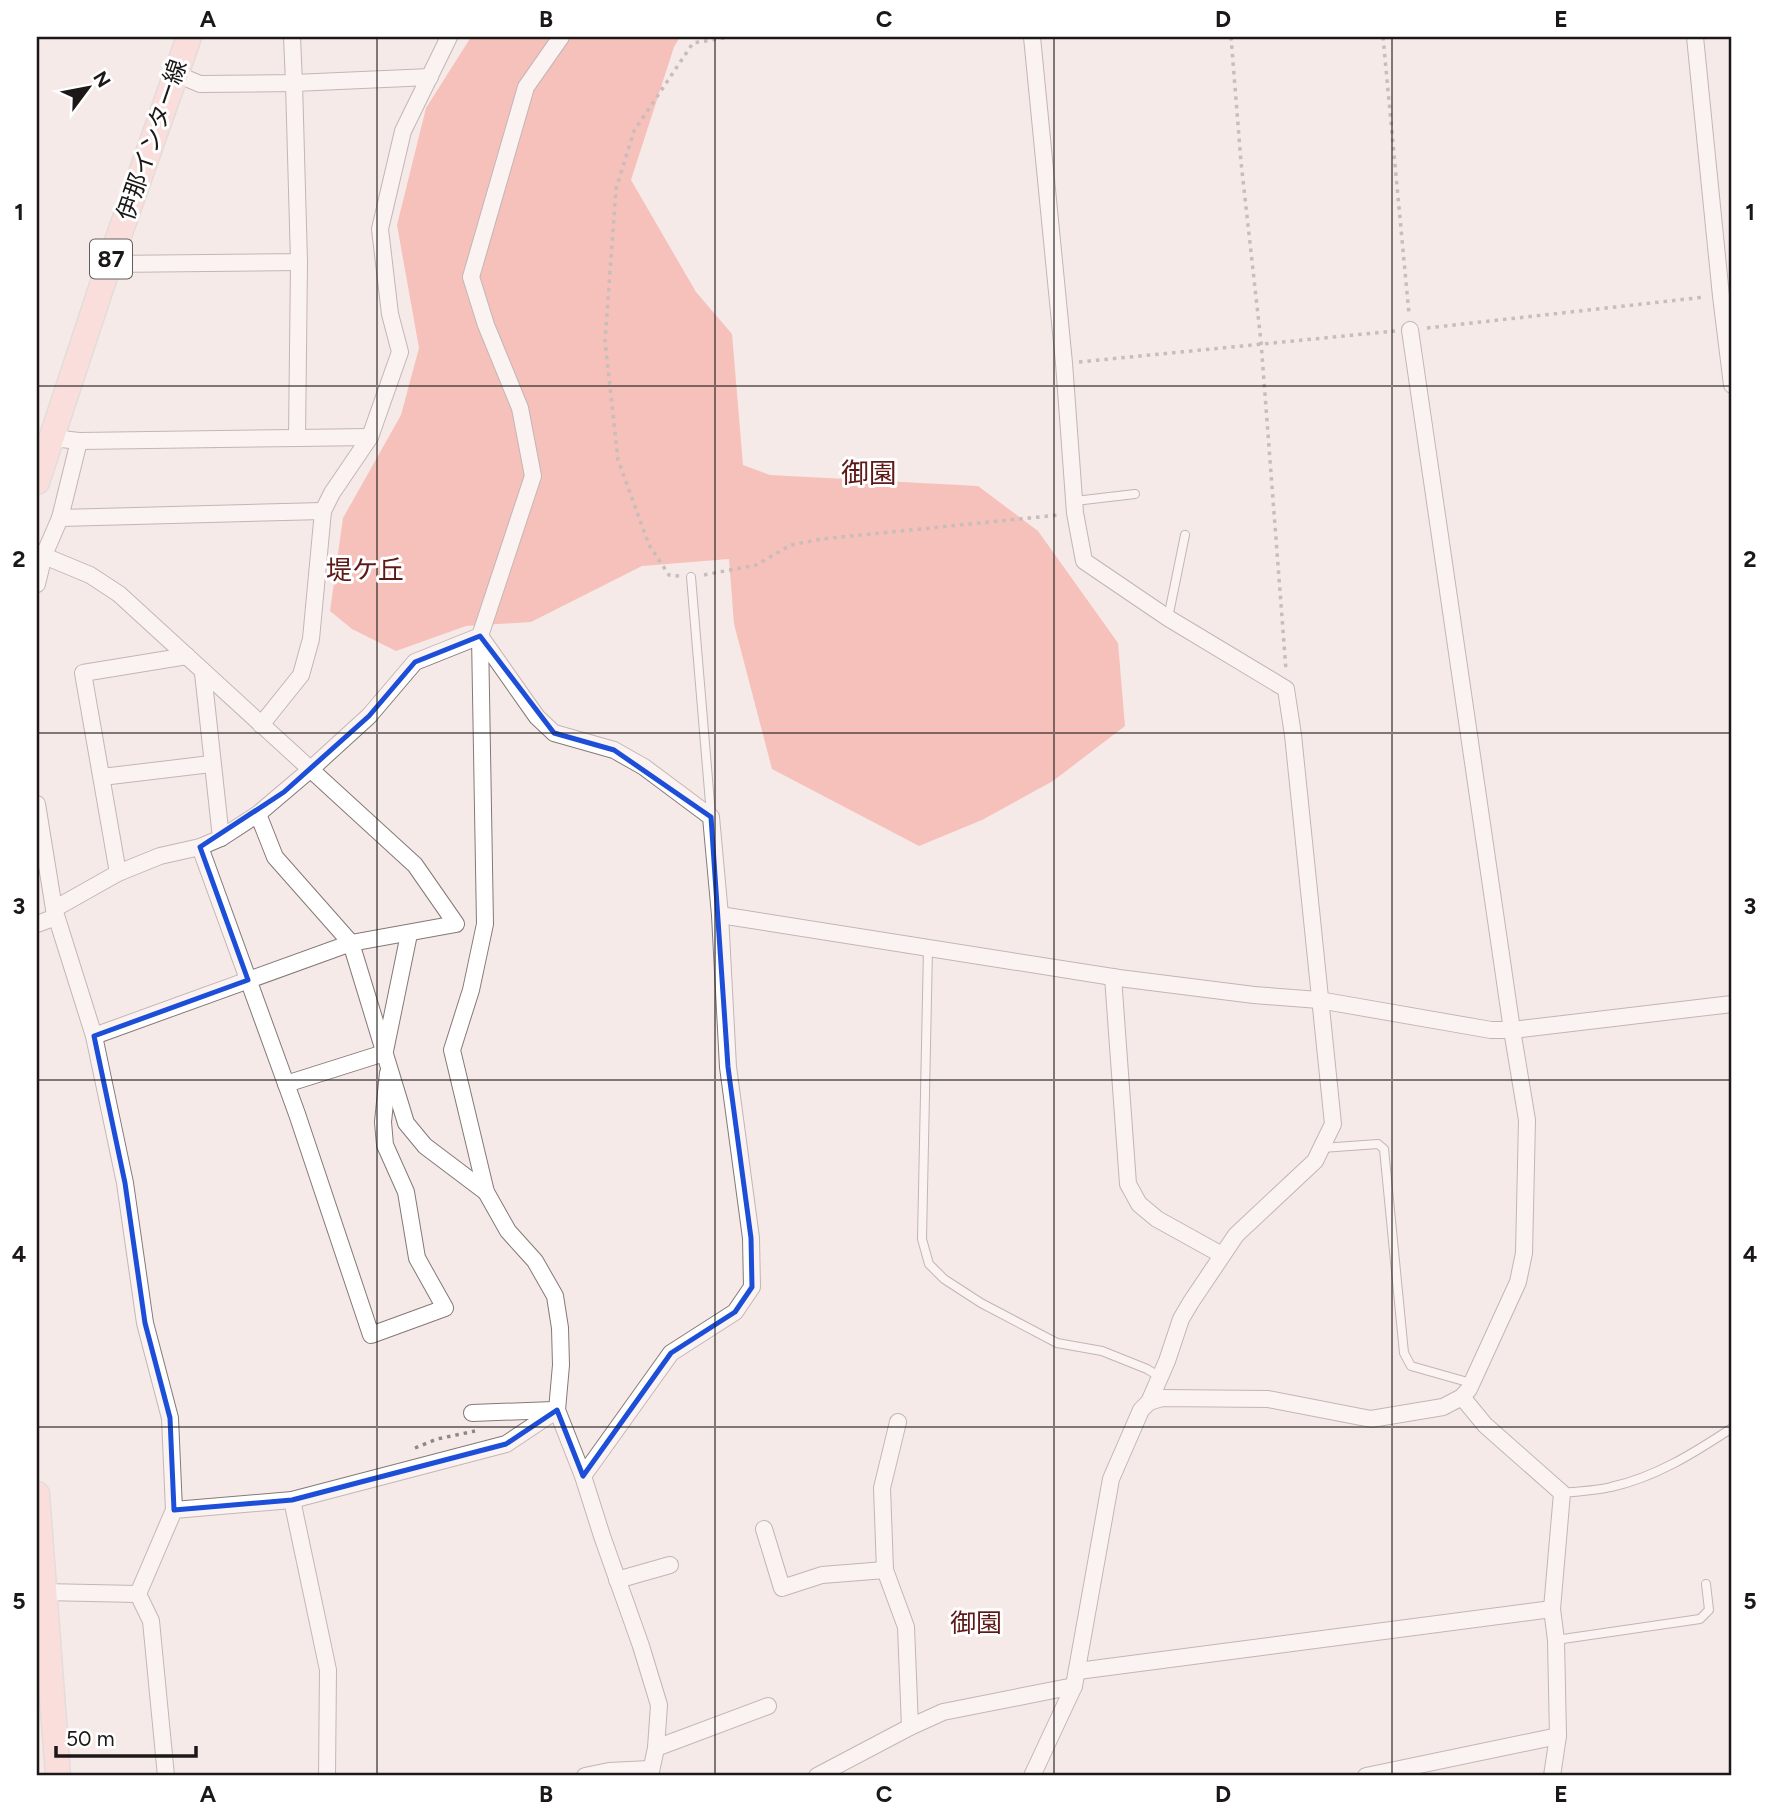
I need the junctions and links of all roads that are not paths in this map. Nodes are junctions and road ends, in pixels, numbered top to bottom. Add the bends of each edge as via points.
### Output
1 (187, 37) edge
2 (292, 37) edge
3 (449, 37) edge
4 (561, 37) edge
5 (1032, 37) edge
6 (1695, 37) edge
7 (174, 73) junction
8 (430, 77) junction
9 (294, 83) junction
10 (299, 261) junction
11 (109, 264) junction
12 (1410, 330) road end
13 (1732, 384) edge
14 (53, 438) junction
15 (297, 438) junction
16 (370, 438) junction
17 (79, 441) junction
18 (37, 482) edge
19 (1135, 494) dead end
20 (1075, 507) junction
21 (323, 511) junction
22 (60, 518) junction
23 (1185, 535) dead end
24 (40, 554) edge
25 (691, 577) road end
26 (37, 584) edge
27 (1168, 618) junction
28 (480, 636) junction
29 (187, 656) junction
30 (203, 673) junction
31 (261, 725) junction
32 (211, 764) junction
33 (311, 769) junction
34 (102, 777) junction
35 (37, 804) edge
36 (258, 814) junction
37 (711, 817) junction
38 (221, 838) junction
39 (200, 847) junction
40 (118, 873) junction
41 (55, 913) junction
42 (720, 915) junction
43 (37, 924) edge
44 (456, 924) junction
45 (485, 924) junction
46 (409, 934) junction
47 (351, 943) junction
48 (928, 949) junction
49 (1114, 977) junction
50 (248, 980) junction
51 (1319, 1000) junction
52 (1732, 1004) edge
53 (1512, 1030) junction
54 (94, 1036) junction
55 (386, 1060) junction
56 (286, 1084) junction
57 (1322, 1148) junction
58 (486, 1192) junction
59 (1222, 1255) junction
60 (1160, 1377) junction
61 (1471, 1383) junction
62 (1462, 1398) junction
63 (1149, 1402) junction
64 (556, 1410) junction
65 (472, 1413) dead end
66 (898, 1422) dead end
67 (1732, 1428) edge
68 (583, 1476) junction
69 (1563, 1493) junction
70 (37, 1494) edge
71 (292, 1500) junction
72 (174, 1510) junction
73 (764, 1529) dead end
74 (39, 1553) edge
75 (670, 1565) dead end
76 (885, 1570) junction
77 (617, 1580) junction
78 (1706, 1584) dead end
79 (43, 1592) junction
80 (138, 1594) junction
81 (1552, 1609) junction
82 (1556, 1640) junction
83 (1076, 1679) junction
84 (768, 1706) dead end
85 (910, 1727) junction
86 (1558, 1736) junction
87 (656, 1748) junction
88 (650, 1773) edge
89 (58, 1776) edge
90 (166, 1776) edge
91 (327, 1776) edge
92 (585, 1776) edge
93 (817, 1776) edge
94 (1032, 1776) edge
95 (1366, 1776) edge
96 (1552, 1776) edge

1 - 7 main road, 伊那インター線 / 87
2 - 9 street
3 - 8 street
4 - 28 street via 526,87 471,277 520,408 533,476
5 - 20 street
6 - 13 street
7 - 9 street via 200,84
7 - 11 main road, 伊那インター線 / 87
8 - 9 street
8 - 16 street via 403,131 380,229 390,314 400,352
9 - 10 street
10 - 11 street
10 - 15 street
11 - 14 main road, 伊那インター線 / 87
12 - 53 street
14 - 17 street
14 - 18 main road, 伊那インター線 / 87
15 - 16 street
15 - 17 street
16 - 21 street
17 - 22 street
19 - 20 lane
20 - 27 street via 1084,561
21 - 22 street
21 - 31 street via 311,639 300,675
22 - 24 street
23 - 27 lane
24 - 26 street
24 - 29 street via 90,575 119,594
25 - 37 lane
27 - 51 street via 1286,689
28 - 33 street via 415,662 369,716
28 - 37 street via 537,717 554,733 614,750
28 - 45 street
29 - 30 street
29 - 34 street via 83,673
30 - 31 street
30 - 32 street
31 - 33 street
32 - 34 street
32 - 38 street
33 - 36 street
33 - 44 street via 415,865
34 - 40 street
35 - 41 street
36 - 38 street
36 - 47 street via 275,857
37 - 42 street
38 - 39 street
39 - 40 street via 160,856
39 - 50 street
40 - 41 street
41 - 43 street
41 - 54 street
42 - 48 street
42 - 68 street via 728,1067 751,1238 752,1287 735,1312 671,1353
44 - 45 street
44 - 46 street
45 - 58 street via 452,1050
46 - 47 street
46 - 55 street
47 - 50 street
47 - 55 street
48 - 49 street
48 - 60 lane via 922,1239 929,1264 981,1303 1057,1343 1102,1351
49 - 51 street
49 - 59 street via 1128,1184 1139,1204 1157,1219
50 - 54 street
50 - 56 street
51 - 53 street
51 - 57 street via 1333,1124
52 - 53 street
53 - 61 street via 1527,1120 1524,1253 1518,1282
54 - 72 street via 125,1182 145,1324 170,1418
55 - 56 street
55 - 56 street via 385,1145 406,1192 417,1258 445,1308 371,1335
55 - 58 street via 406,1123 425,1146
57 - 59 street via 1315,1161 1236,1235
57 - 61 lane via 1378,1144 1384,1149 1404,1353 1411,1366
58 - 64 street via 555,1296 560,1340
59 - 60 street via 1181,1319
60 - 63 street
61 - 62 street
62 - 63 street via 1443,1407 1371,1419 1268,1399 1162,1398
62 - 69 street via 1485,1425
63 - 83 street via 1141,1410 1111,1479
64 - 65 street
64 - 68 street
64 - 71 street via 506,1444
66 - 76 street via 881,1488
67 - 69 lane via 1652,1474 1610,1488
68 - 77 street
69 - 81 street
70 - 74 main road
71 - 72 street
71 - 91 street via 328,1670
72 - 80 street
73 - 76 street via 782,1588 822,1574
74 - 79 main road
75 - 77 street
76 - 85 street via 906,1627
77 - 87 street via 659,1705
78 - 82 lane via 1709,1610 1700,1619
79 - 80 street
79 - 89 main road
80 - 90 street via 151,1621
81 - 82 street
81 - 83 street
82 - 86 street
83 - 85 street via 943,1712
83 - 94 street
84 - 87 street
85 - 93 street
86 - 95 street
86 - 96 street
87 - 88 street
88 - 92 street via 608,1771

